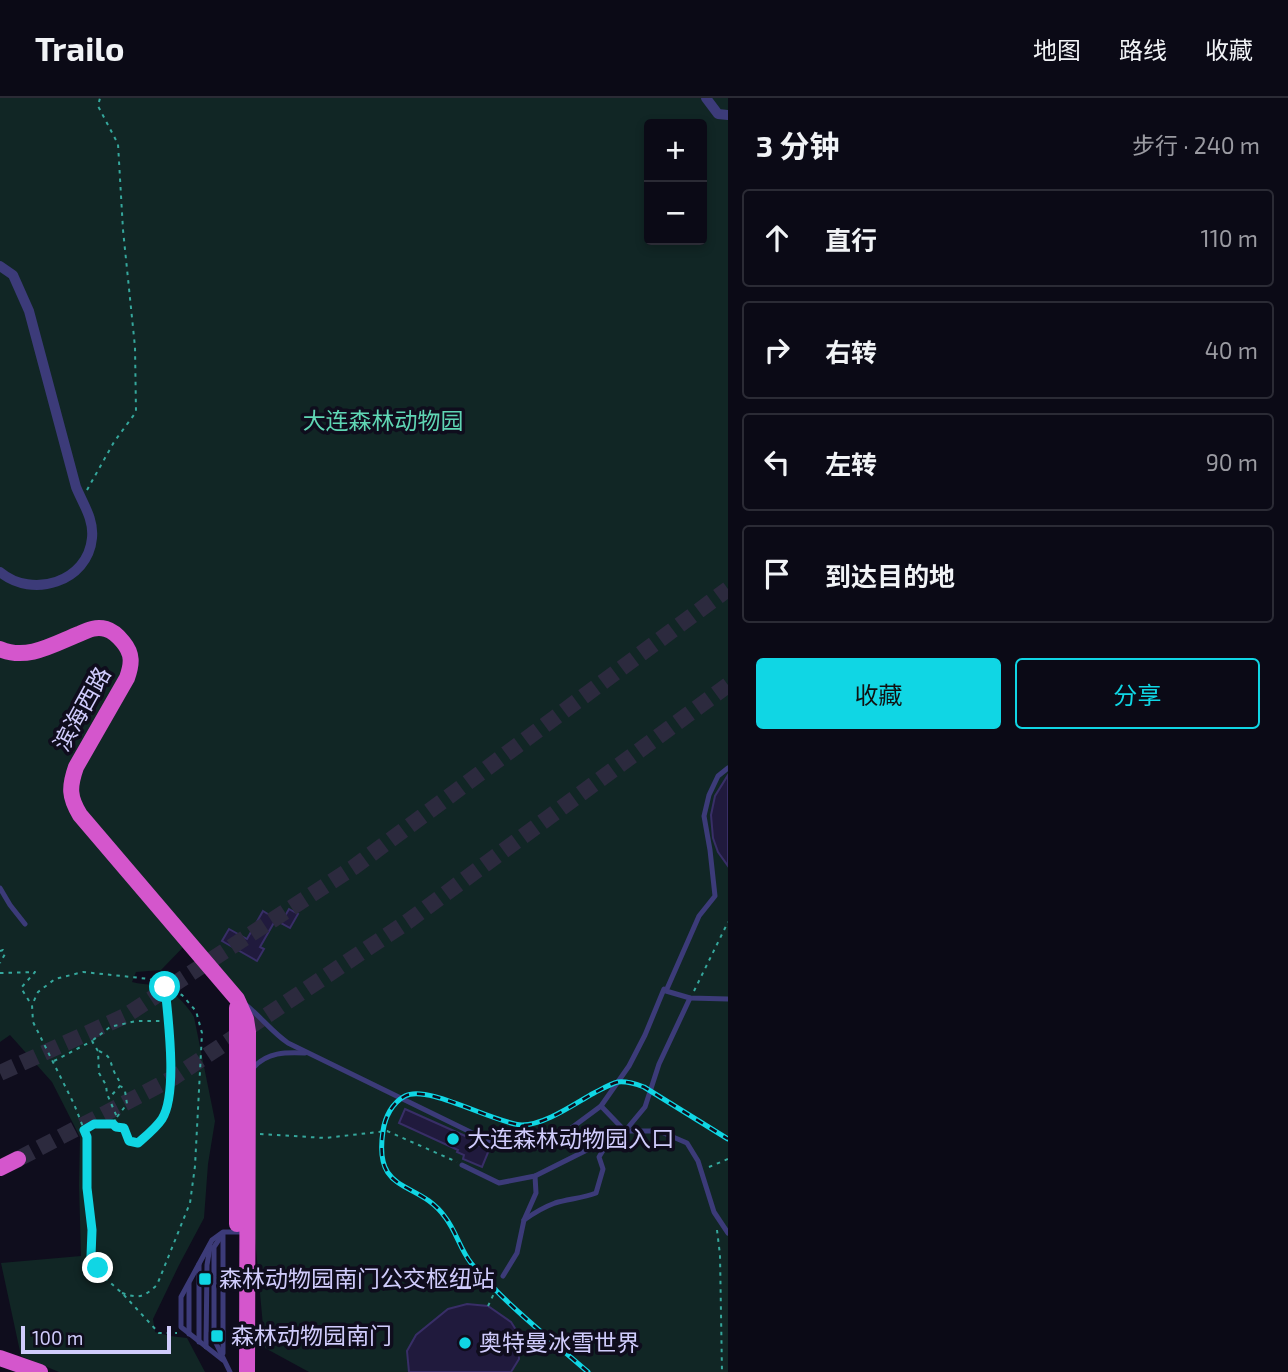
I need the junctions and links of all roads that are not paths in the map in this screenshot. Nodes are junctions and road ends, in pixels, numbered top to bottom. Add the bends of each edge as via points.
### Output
1 (706, 98) edge
2 (728, 115) edge
3 (0, 267) edge
4 (0, 572) edge
5 (0, 649) edge
6 (728, 768) edge
7 (0, 888) edge
8 (25, 924) dead end
9 (664, 989) dead end
10 (690, 998) junction
11 (237, 999) junction
12 (728, 999) edge
13 (308, 1053) junction
14 (248, 1074) junction
15 (601, 1106) junction
16 (625, 1131) junction
17 (610, 1139) junction
18 (18, 1158) tunnel mouth
19 (462, 1165) road end
20 (0, 1168) edge
21 (535, 1176) junction
22 (524, 1220) junction
23 (236, 1232) junction
24 (728, 1233) edge
25 (212, 1240) junction
26 (199, 1263) junction
27 (503, 1276) road end
28 (199, 1342) junction
29 (206, 1347) junction
30 (0, 1358) edge
31 (223, 1360) junction
32 (40, 1372) edge
33 (230, 1372) edge
34 (236, 1372) edge
35 (247, 1372) edge

1 - 2 street via 718,114
3 - 4 street via 13,275 29,311 76,487 92,525 86,559 71,576 27,584
5 - 11 highway, 滨海西路 via 28,653 98,628 114,633 128,648 131,667 127,678 71,780 73,804
6 - 10 lane via 718,776 704,816 715,896 699,916 666,991
7 - 8 lane
9 - 15 lane via 629,1066
10 - 12 lane
10 - 16 lane via 659,1063 645,1107
11 - 13 lane via 272,1031
11 - 14 highway, 滨海西路 via 248,1032
11 - 23 highway, 滨海西路
13 - 14 lane via 264,1058
13 - 15 lane via 497,1146 547,1146
14 - 23 highway, 滨海西路 via 248,1133
15 - 16 lane
16 - 17 lane
16 - 24 lane via 659,1131 687,1143 698,1161 714,1212
17 - 21 lane
17 - 22 lane via 599,1157 603,1169 596,1193 540,1209
18 - 20 highway
19 - 21 lane via 499,1184
21 - 22 lane via 536,1193
22 - 27 lane via 517,1253
23 - 25 lane
23 - 31 lane via 214,1247 214,1339
23 - 34 highway, 滨海西路
23 - 35 highway, 滨海西路
25 - 26 lane
25 - 29 lane via 207,1265
26 - 28 lane
26 - 28 lane via 181,1297 181,1327
28 - 29 lane
29 - 31 lane
30 - 32 highway
31 - 33 lane

